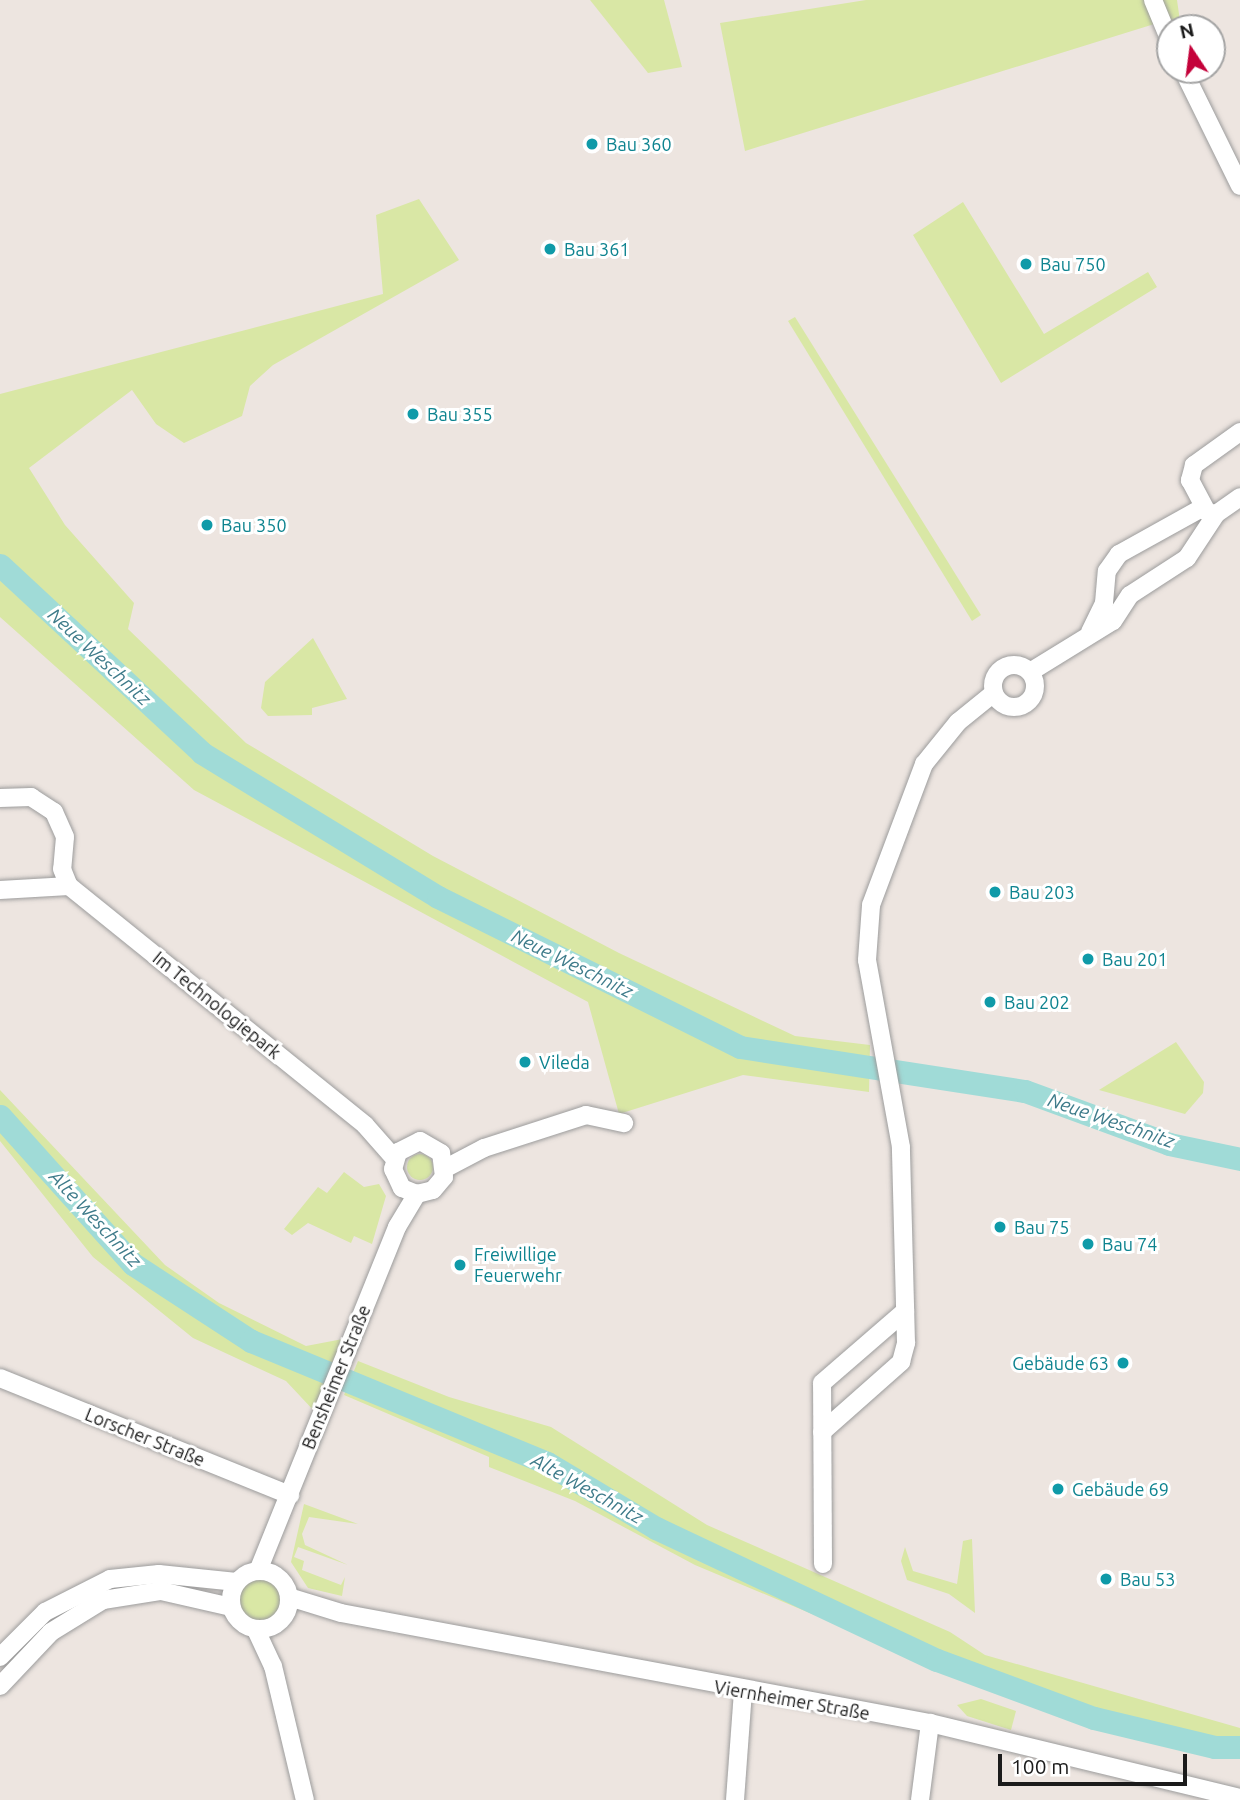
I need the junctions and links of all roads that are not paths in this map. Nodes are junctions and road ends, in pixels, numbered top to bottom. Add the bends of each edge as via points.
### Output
1 (1190, 84) edge
2 (1240, 187) edge
3 (1240, 432) edge
4 (1240, 497) edge
5 (1208, 511) junction
6 (1090, 632) junction
7 (1030, 672) junction
8 (994, 693) junction
9 (0, 798) edge
10 (69, 886) junction
11 (0, 890) edge
12 (624, 1124) dead end
13 (399, 1152) junction
14 (444, 1161) junction
15 (409, 1191) junction
16 (905, 1311) junction
17 (0, 1378) edge
18 (822, 1432) junction
19 (290, 1495) junction
20 (822, 1564) dead end
21 (267, 1573) junction
22 (237, 1582) junction
23 (231, 1607) junction
24 (276, 1617) junction
25 (0, 1657) edge
26 (0, 1686) edge
27 (743, 1692) junction
28 (930, 1723) junction
29 (1240, 1798) edge
30 (304, 1800) edge
31 (736, 1800) edge
32 (920, 1800) edge

1 - 2 street
3 - 5 street via 1194,465 1190,480
4 - 5 street
5 - 6 street via 1187,558 1130,595 1113,621
5 - 6 street via 1112,563 1100,616
6 - 7 street
7 - 8 street via 1013,665 1000,670
7 - 8 street via 1035,688 1024,705 1006,705
8 - 16 street via 958,722 924,764 871,905 867,960 901,1147
9 - 10 street via 32,797 54,812 65,837 62,869
10 - 11 street
10 - 13 street, Im Technologiepark
12 - 14 street via 586,1115
13 - 14 street via 428,1143
13 - 15 street
14 - 15 street, Bensheimer Straße via 433,1190
15 - 19 street, Bensheimer Straße
16 - 18 street via 901,1362
16 - 18 street via 824,1378
17 - 19 street, Lorscher Straße
18 - 20 street
19 - 21 street, Bensheimer Straße
21 - 22 street
21 - 24 street
22 - 23 street
22 - 25 street via 159,1574 110,1580 45,1612
23 - 24 street via 240,1622
23 - 26 street via 160,1591 103,1600 51,1632
24 - 27 street, Viernheimer Straße via 341,1613
24 - 30 street via 273,1666
27 - 28 street, Viernheimer Straße
27 - 31 street
28 - 29 street, Viernheimer Straße
28 - 32 street

